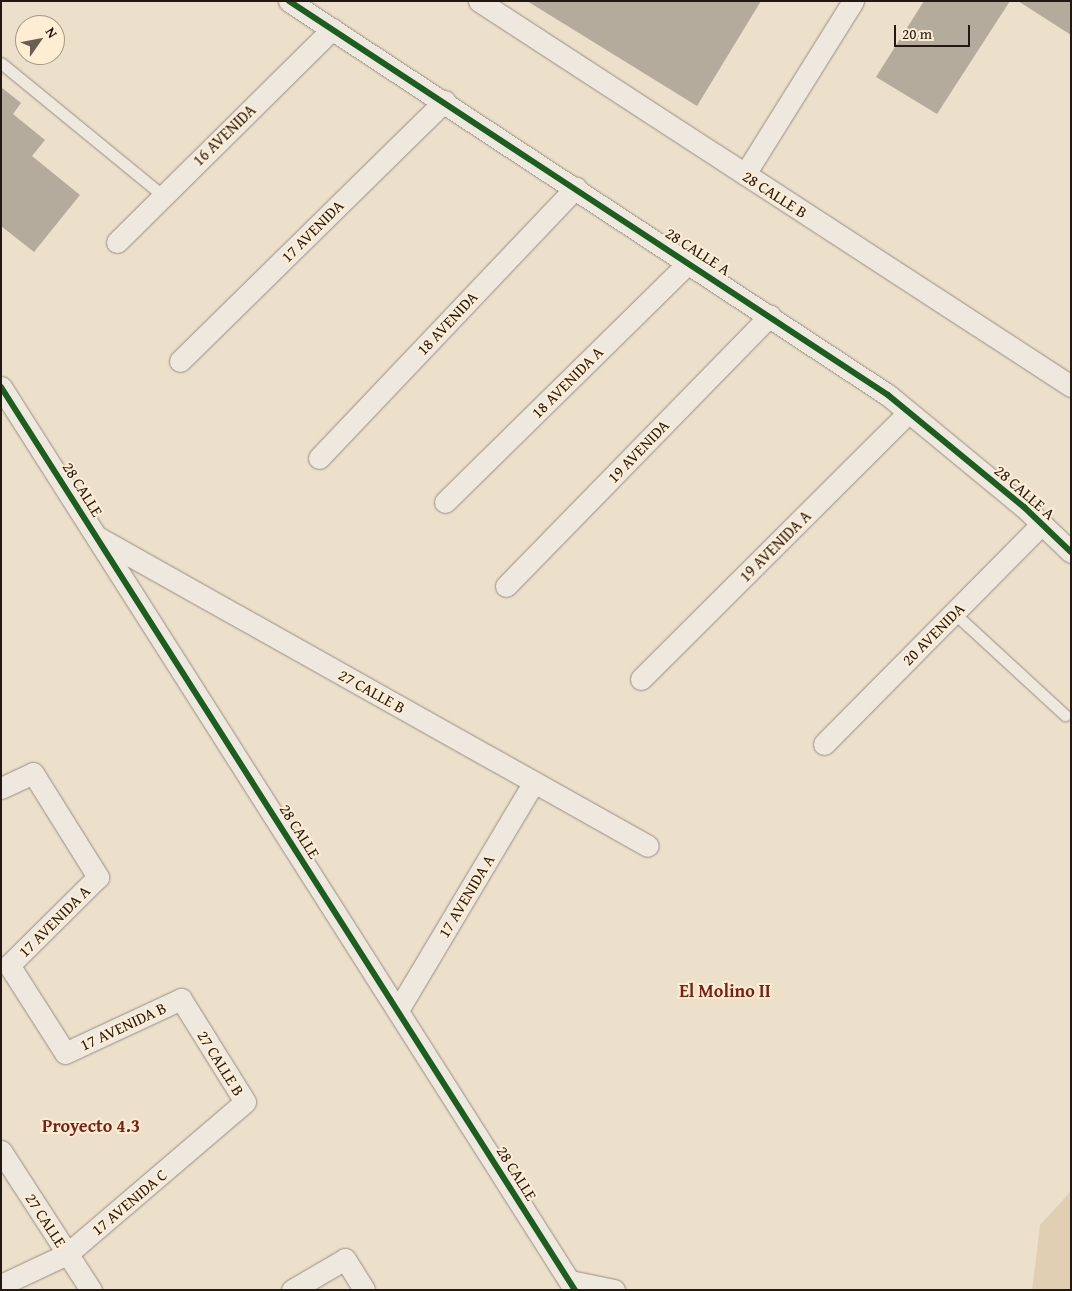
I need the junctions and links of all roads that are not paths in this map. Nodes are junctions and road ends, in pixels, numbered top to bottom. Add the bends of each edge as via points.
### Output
1 (289, 1) edge
2 (853, 1) edge
3 (486, 3) edge
4 (332, 29) junction
5 (1, 63) edge
6 (445, 101) junction
7 (745, 174) junction
8 (576, 187) junction
9 (162, 195) junction
10 (117, 242) dead end
11 (689, 262) junction
12 (770, 315) junction
13 (180, 362) dead end
14 (1071, 386) edge
15 (1, 387) edge
16 (909, 412) junction
17 (319, 458) dead end
18 (445, 502) dead end
19 (1042, 524) junction
20 (97, 536) junction
21 (1071, 552) edge
22 (506, 586) dead end
23 (954, 612) junction
24 (641, 679) dead end
25 (1065, 715) dead end
26 (824, 744) dead end
27 (534, 782) junction
28 (1, 788) edge
29 (648, 846) dead end
30 (181, 999) joint
31 (398, 1010) junction
32 (65, 1053) joint
33 (245, 1102) joint
34 (1, 1151) edge
35 (68, 1254) junction
36 (572, 1285) edge
37 (1, 1286) edge
38 (91, 1290) edge
39 (292, 1290) edge
40 (364, 1290) edge
41 (614, 1290) edge

1 - 4 street, 28 CALLE A
2 - 7 street
3 - 7 street, 28 CALLE B
4 - 6 street, 28 CALLE A
4 - 9 street, 16 AVENIDA
5 - 9 lane
6 - 8 street, 28 CALLE A
6 - 13 street, 17 AVENIDA
7 - 14 street, 28 CALLE B
8 - 11 street, 28 CALLE A
8 - 17 street, 18 AVENIDA
9 - 10 street, 16 AVENIDA
11 - 12 street, 28 CALLE A
11 - 18 street, 18 AVENIDA A
12 - 16 street, 28 CALLE A
12 - 22 street, 19 AVENIDA
15 - 20 street, 28 CALLE
16 - 19 street, 28 CALLE A
16 - 24 street, 19 AVENIDA A
19 - 21 street, 28 CALLE A
19 - 23 street, 20 AVENIDA
20 - 27 street, 27 CALLE B
20 - 31 street, 28 CALLE
23 - 25 lane
23 - 26 street, 20 AVENIDA
27 - 29 street, 27 CALLE B
27 - 31 street, 17 AVENIDA A
28 - 32 street, 17 AVENIDA A via 33,773 98,877 9,965
30 - 32 street, 17 AVENIDA B
30 - 33 street, 27 CALLE B
31 - 36 street, 28 CALLE
33 - 35 street, 17 AVENIDA C
34 - 35 street, 27 CALLE
35 - 37 street, 17 AVENIDA C
35 - 38 street, 27 CALLE
36 - 41 street
39 - 40 street via 345,1259

